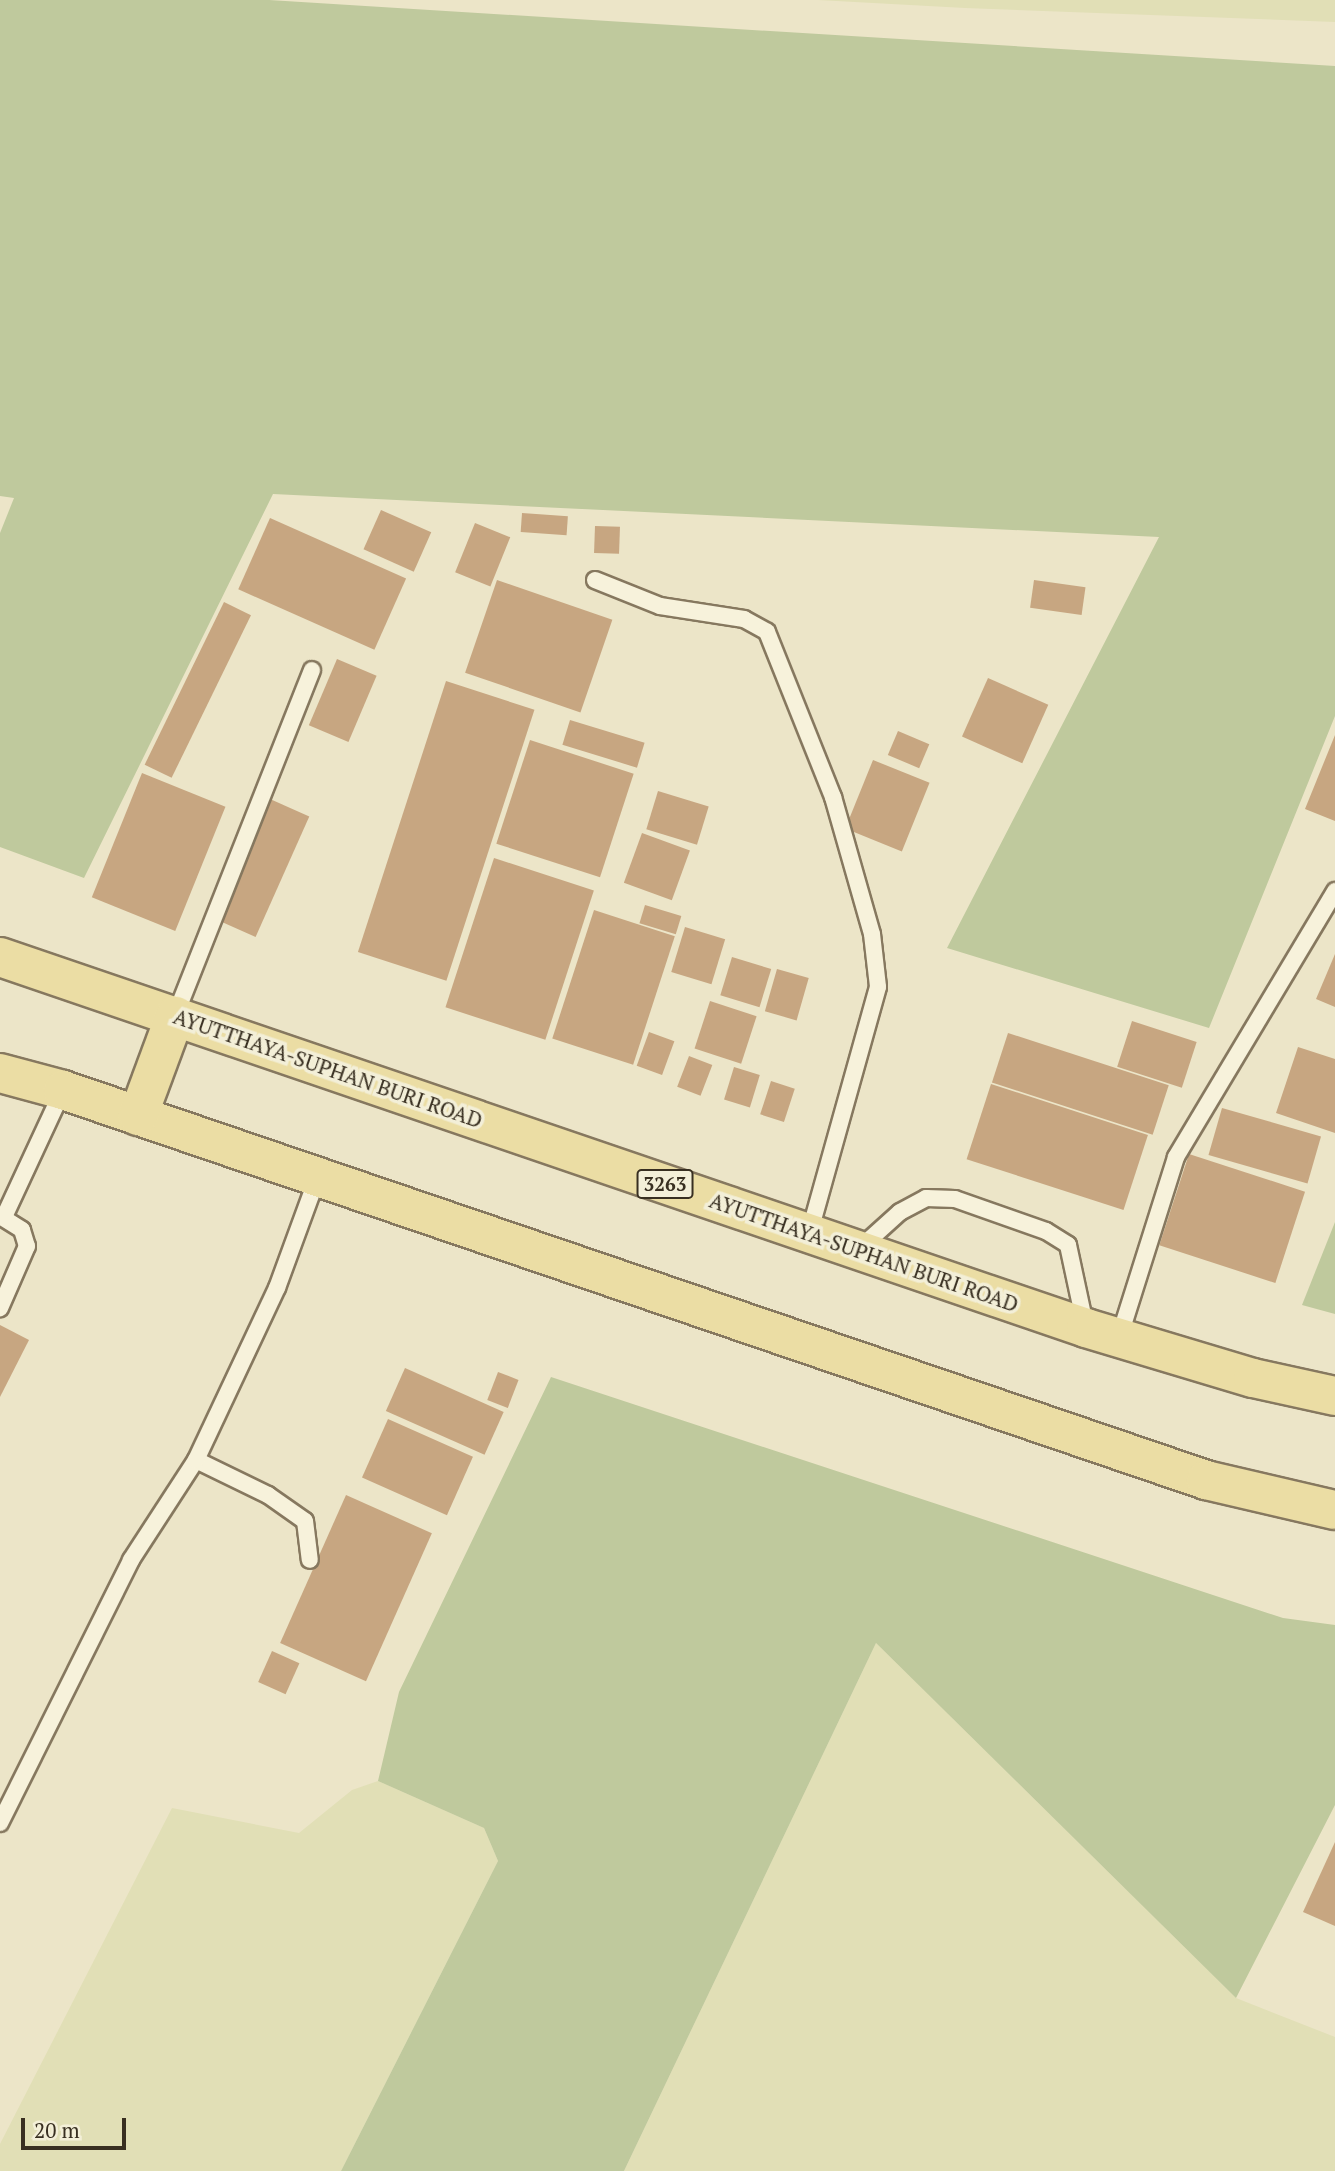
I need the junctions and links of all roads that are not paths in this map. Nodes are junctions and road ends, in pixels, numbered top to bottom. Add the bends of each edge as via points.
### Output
1 (595, 580) dead end
2 (312, 670) dead end
3 (1335, 891) edge
4 (0, 957) edge
5 (175, 1016) junction
6 (0, 1073) edge
7 (63, 1090) junction
8 (138, 1116) junction
9 (318, 1176) junction
10 (2, 1217) edge
11 (809, 1234) junction
12 (857, 1251) junction
13 (0, 1308) edge
14 (1102, 1333) junction
15 (1335, 1396) edge
16 (196, 1460) junction
17 (1335, 1510) edge
18 (310, 1560) dead end
19 (0, 1823) edge

1 - 11 lane via 660,606 744,619 767,632 833,797 872,934 878,987
2 - 5 lane
3 - 14 lane via 1176,1157
4 - 5 main road, AYUTTHAYA-SUPHAN BURI ROAD / 3263
5 - 8 main road
5 - 11 main road, AYUTTHAYA-SUPHAN BURI ROAD / 3263
6 - 7 main road
7 - 8 main road
7 - 10 lane
8 - 9 main road
9 - 16 lane via 277,1288
9 - 17 main road via 1206,1480
10 - 13 lane via 22,1230 27,1246
11 - 12 main road, AYUTTHAYA-SUPHAN BURI ROAD / 3263
12 - 14 main road, AYUTTHAYA-SUPHAN BURI ROAD / 3263
12 - 14 lane via 900,1212 926,1198 955,1199 1046,1231 1068,1245
14 - 15 main road, AYUTTHAYA-SUPHAN BURI ROAD / 3263
16 - 18 lane via 268,1495 305,1521
16 - 19 lane via 131,1560

